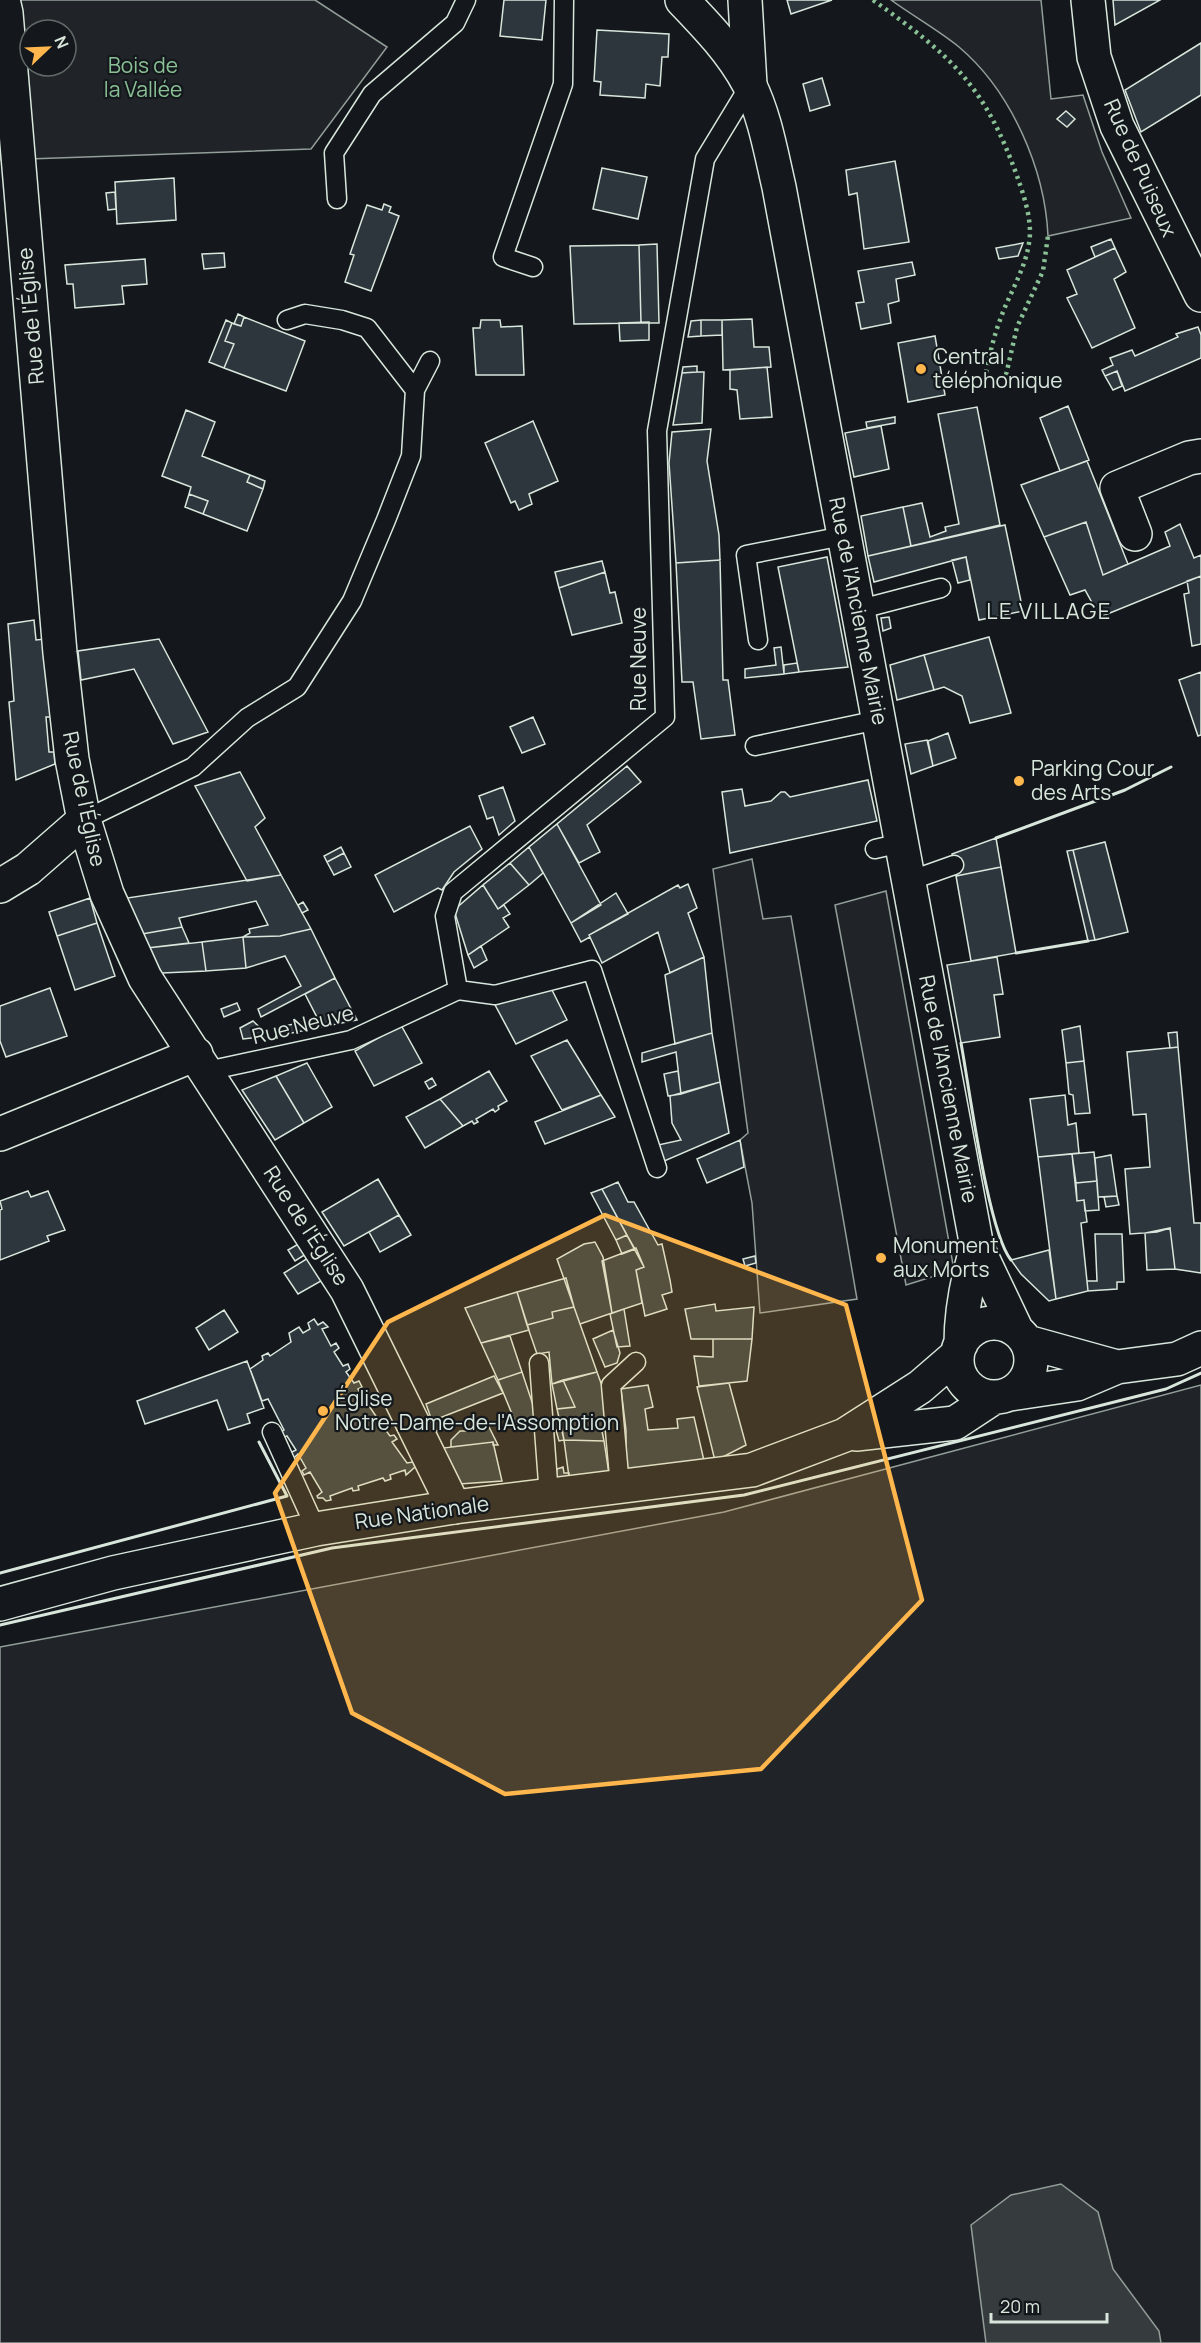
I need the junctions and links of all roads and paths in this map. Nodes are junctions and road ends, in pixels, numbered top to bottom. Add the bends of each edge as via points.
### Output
1 (3, 0) edge
2 (466, 0) edge
3 (564, 0) edge
4 (682, 0) edge
5 (746, 0) edge
6 (1088, 0) edge
7 (750, 86) junction
8 (337, 200) dead end
9 (533, 267) dead end
10 (1201, 295) edge
11 (287, 320) dead end
12 (430, 361) dead end
13 (415, 390) junction
14 (1201, 456) edge
15 (1135, 534) dead end
16 (843, 536) junction
17 (941, 588) dead end
18 (857, 610) junction
19 (758, 640) dead end
20 (878, 720) junction
21 (754, 746) dead end
22 (84, 820) junction
23 (954, 865) dead end
24 (909, 881) junction
25 (0, 886) edge
26 (458, 990) junction
27 (202, 1063) junction
28 (0, 1134) edge
29 (657, 1168) dead end
30 (977, 1247) junction
31 (1021, 1336) junction
32 (1201, 1348) edge
33 (959, 1349) junction
34 (636, 1362) dead end
35 (539, 1363) dead end
36 (1117, 1367) junction
37 (1002, 1396) junction
38 (272, 1432) dead end
39 (845, 1435) junction
40 (620, 1487) junction
41 (549, 1496) junction
42 (454, 1507) junction
43 (316, 1529) junction
44 (0, 1604) edge

1 - 22 street, Rue de l'Église via 60,653 72,759
2 - 8 lane via 455,23 372,94 334,153
3 - 9 lane via 563,84 503,257
4 - 7 street, Rue de l'Ancienne Mairie via 728,50
5 - 7 street
6 - 10 street, Rue de Puiseux via 1094,57 1117,126
7 - 16 street, Rue de l'Ancienne Mairie via 780,187
7 - 26 lane, Rue Neuve via 705,159 657,431 665,717 453,892 445,916
11 - 13 lane via 305,314 367,328
12 - 13 lane
13 - 22 lane via 411,456 386,520 352,601 297,687 247,718 193,767
14 - 15 street via 1118,488
16 - 18 street, Rue de l'Ancienne Mairie
16 - 19 lane via 746,555
17 - 18 lane
18 - 20 street, Rue de l'Ancienne Mairie
20 - 21 lane
20 - 24 street, Rue de l'Ancienne Mairie via 888,846
22 - 25 street via 28,869
22 - 27 street, Rue de l'Église via 107,894 145,978
23 - 24 lane
24 - 30 street, Rue de l'Ancienne Mairie
26 - 27 lane, Rue Neuve via 351,1040
26 - 29 lane via 495,995 592,970
27 - 28 street
27 - 42 street, Rue de l'Église via 347,1290
30 - 31 street, Rue de l'Ancienne Mairie
30 - 33 street, Rue de l'Ancienne Mairie via 967,1279
31 - 33 street via 995,1323 985,1324 975,1328
31 - 36 street, Rue Nationale
31 - 37 street via 1032,1361 1030,1371 1026,1381
32 - 36 street, Rue Nationale via 1177,1359
33 - 37 street via 960,1375 966,1384 974,1391
33 - 39 street, Rue Nationale via 920,1387
34 - 40 lane via 611,1385
35 - 41 lane
36 - 37 street, Rue Nationale via 1077,1384
37 - 39 street, Rue Nationale via 955,1423
38 - 43 lane
39 - 40 street, Rue Nationale via 752,1470
40 - 41 street, Rue Nationale
41 - 42 street, Rue Nationale
42 - 43 street, Rue Nationale
43 - 44 street, Rue Nationale via 113,1573

